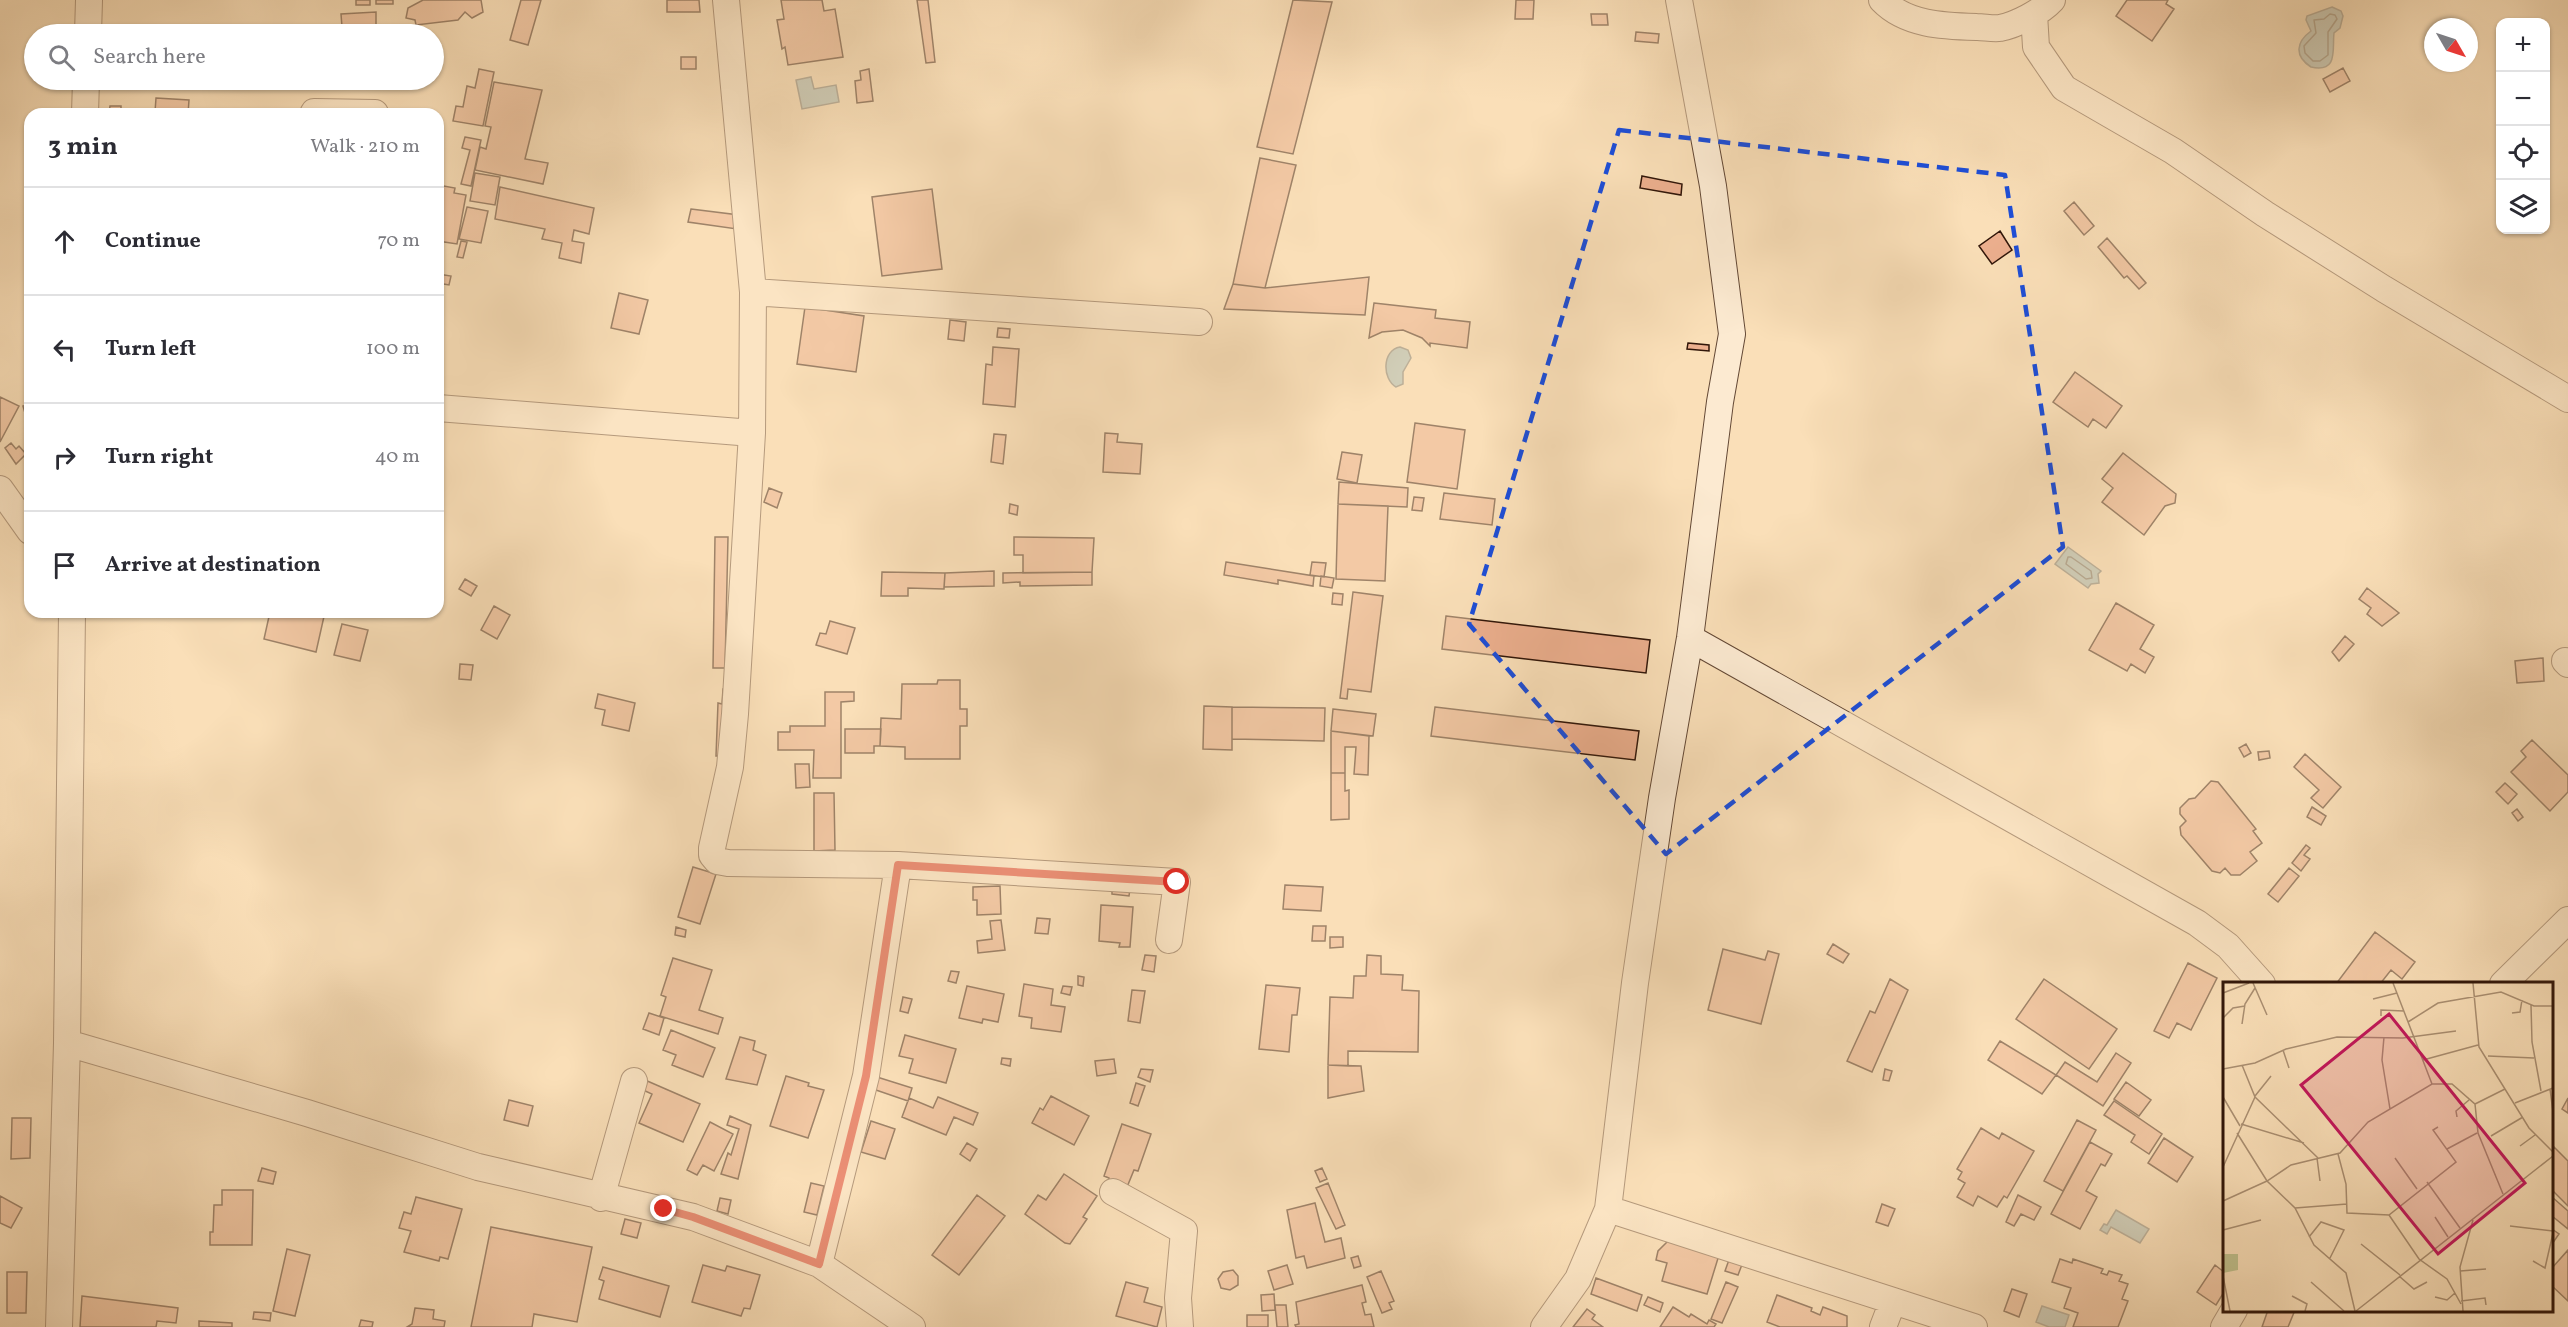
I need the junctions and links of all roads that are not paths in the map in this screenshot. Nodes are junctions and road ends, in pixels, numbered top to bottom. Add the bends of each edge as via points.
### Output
1 (89, 0) edge
2 (726, 0) edge
3 (1679, 0) edge
4 (1882, 0) edge
5 (2043, 7) edge
6 (88, 24) edge
7 (86, 90) edge
8 (85, 108) edge
9 (753, 292) junction
10 (1199, 322) dead end
11 (2568, 399) edge
12 (444, 408) edge
13 (752, 433) junction
14 (0, 489) edge
15 (24, 523) edge
16 (72, 618) edge
17 (1690, 638) junction
18 (898, 865) junction
19 (2568, 920) edge
20 (1169, 940) dead end
21 (2260, 982) edge
22 (2505, 982) edge
23 (67, 1043) junction
24 (634, 1082) dead end
25 (1113, 1192) dead end
26 (601, 1198) junction
27 (1608, 1209) junction
28 (819, 1264) junction
29 (1893, 1301) junction
30 (2233, 1312) edge
31 (59, 1327) edge
32 (912, 1327) edge
33 (1180, 1327) edge
34 (1544, 1327) edge
35 (1883, 1327) edge
36 (1974, 1327) edge
37 (2224, 1327) edge

1 - 6 street
2 - 9 street
3 - 17 street via 1713,186 1732,334
4 - 5 street via 1889,8 1916,21 1954,27 2000,28
5 - 11 street via 2036,47 2064,88 2173,151 2355,271
7 - 8 street
9 - 10 street
9 - 13 street
12 - 13 street
13 - 18 street via 730,767 712,855 717,861 728,863
14 - 15 street
16 - 23 street
17 - 21 street via 2197,923 2228,946
17 - 27 street via 1638,960
18 - 20 street via 1177,882
18 - 28 street via 866,1076
19 - 22 street
23 - 26 street via 478,1167
23 - 31 street
24 - 26 street
25 - 33 street via 1184,1231 1178,1298
26 - 28 street via 693,1217
27 - 29 street
27 - 34 street via 1578,1279
28 - 32 street
29 - 35 street
29 - 36 street
30 - 37 street

